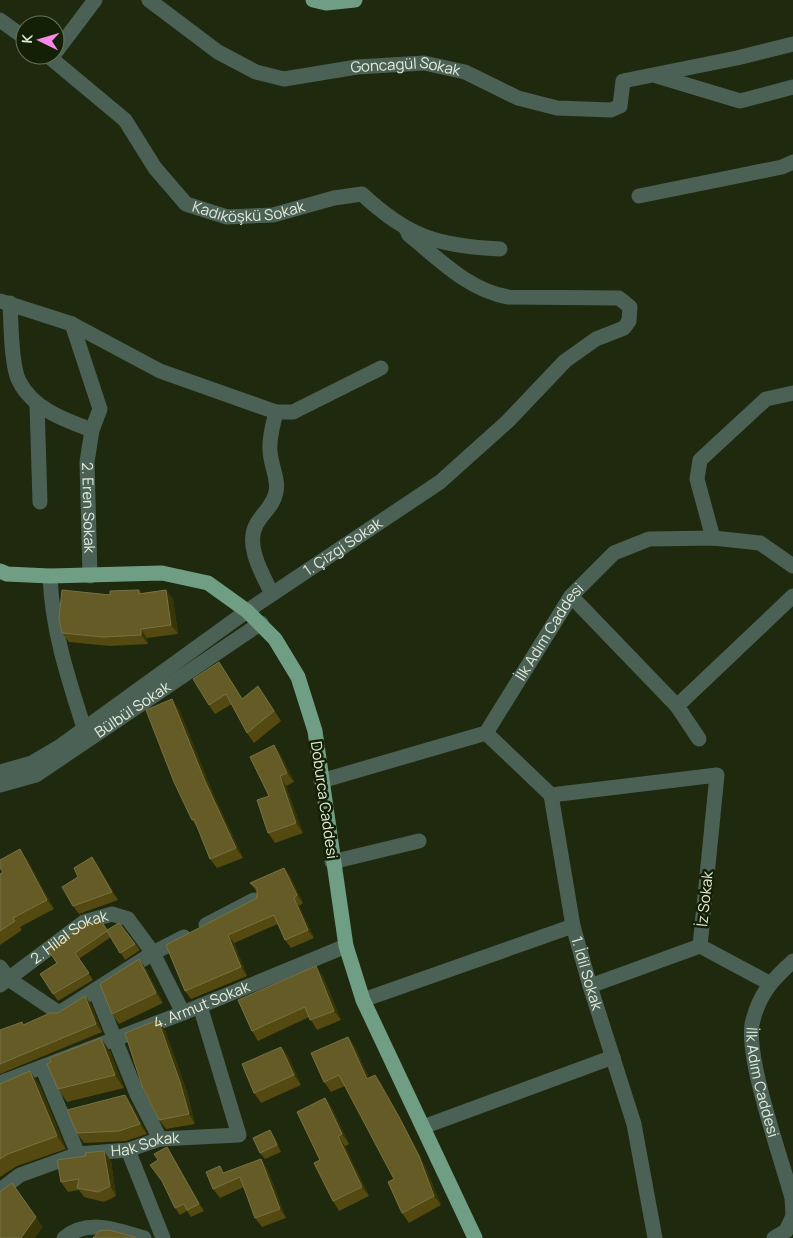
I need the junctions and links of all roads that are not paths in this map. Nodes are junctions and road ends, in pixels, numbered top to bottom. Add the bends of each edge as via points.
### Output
1 (95, 0) edge
2 (149, 0) edge
3 (313, 0) edge
4 (355, 0) edge
5 (0, 20) edge
6 (15, 31) edge
7 (65, 38) edge
8 (793, 44) edge
9 (63, 65) edge
10 (656, 76) junction
11 (793, 87) edge
12 (793, 162) edge
13 (639, 196) dead end
14 (406, 228) junction
15 (500, 249) dead end
16 (5, 302) edge
17 (72, 324) junction
18 (381, 368) dead end
19 (793, 393) edge
20 (37, 404) junction
21 (276, 412) junction
22 (92, 430) junction
23 (40, 502) dead end
24 (713, 538) junction
25 (793, 566) edge
26 (0, 571) edge
27 (50, 576) junction
28 (90, 576) junction
29 (272, 594) junction
30 (571, 596) junction
31 (793, 596) edge
32 (247, 611) junction
33 (261, 623) junction
34 (677, 706) junction
35 (89, 733) junction
36 (486, 733) junction
37 (699, 739) dead end
38 (0, 772) edge
39 (321, 780) junction
40 (0, 785) edge
41 (551, 795) junction
42 (419, 841) dead end
43 (332, 862) junction
44 (254, 900) edge
45 (573, 926) junction
46 (346, 946) junction
47 (700, 946) junction
48 (153, 952) junction
49 (793, 961) edge
50 (0, 967) edge
51 (5, 982) edge
52 (769, 983) junction
53 (590, 986) junction
54 (95, 990) junction
55 (363, 1000) junction
56 (200, 1006) junction
57 (183, 1013) junction
58 (116, 1038) junction
59 (613, 1057) junction
60 (42, 1067) junction
61 (0, 1083) edge
62 (137, 1094) junction
63 (118, 1099) edge
64 (80, 1108) edge
65 (61, 1113) junction
66 (423, 1127) junction
67 (160, 1139) junction
68 (128, 1150) junction
69 (78, 1154) junction
70 (0, 1190) edge
71 (793, 1216) edge
72 (64, 1238) edge
73 (144, 1238) edge
74 (163, 1238) edge
75 (474, 1238) edge
76 (655, 1238) edge
77 (774, 1238) edge

1 - 7 street
2 - 10 street, Goncagül Sokak via 218,52 256,72 284,79 357,66 424,63 465,72 533,102 557,108 611,110 620,106 623,81
3 - 4 main road via 326,3
5 - 6 street
8 - 10 street, Goncagül Sokak
9 - 14 street, Kadıköşkü Sokak via 125,120 155,168 186,204 227,217 272,215 362,194 384,215
10 - 11 street, Goncagül Sokak via 740,100
12 - 13 street
14 - 15 street, Kadıköşkü Sokak via 422,237 466,247
14 - 29 street, 1. Çizgi Sokak via 409,235 466,281 496,295 619,298 627,303 630,321 624,328 596,340 565,361 508,421 440,482
16 - 17 street
16 - 20 street via 18,380
17 - 21 street via 160,371
17 - 22 street, 2. Eren Sokak via 100,409
18 - 21 street via 293,412
19 - 24 street via 766,399 700,460 697,479
20 - 22 street
20 - 23 street
21 - 29 street via 270,435 270,452 277,491 268,511 256,525 252,541
22 - 28 street, 2. Eren Sokak via 87,462
24 - 25 street, İlk Adım Caddesi via 760,543
24 - 30 street, İlk Adım Caddesi via 649,539 622,550
26 - 27 main road, Doburca Caddesi
27 - 28 main road, Doburca Caddesi
27 - 35 street via 51,606 62,661
28 - 32 main road, Doburca Caddesi via 168,574 208,584
29 - 32 street, 1. Çizgi Sokak
30 - 34 street
30 - 36 street, İlk Adım Caddesi
31 - 34 street
32 - 33 main road, Doburca Caddesi
32 - 35 street, Bülbül Sokak
33 - 35 street, Bülbül Sokak
33 - 39 main road, Doburca Caddesi via 298,677 315,732
34 - 37 street
35 - 38 street, Bülbül Sokak via 32,763
35 - 40 street, Bülbül Sokak via 36,776
36 - 39 street
36 - 41 street
39 - 43 main road, Doburca Caddesi
41 - 45 street, 1. İdil Sokak
41 - 47 street, İz Sokak via 717,775
42 - 43 street
43 - 46 main road, Doburca Caddesi
44 - 48 street
45 - 53 street, 1. İdil Sokak
45 - 55 street
46 - 55 main road, Doburca Caddesi
46 - 56 street, 4. Armut Sokak
47 - 52 street, İz Sokak
47 - 53 street
48 - 51 street, 2. Hilal Sokak via 128,919 112,914 84,922
48 - 54 street
48 - 57 street, 2. Hilal Sokak
49 - 52 street, İlk Adım Caddesi
50 - 51 street
51 - 54 street via 59,1013
52 - 71 street, İlk Adım Caddesi via 752,1021 752,1057 792,1198
53 - 59 street, 1. İdil Sokak
54 - 58 street
55 - 66 main road, Doburca Caddesi
56 - 57 street, 4. Armut Sokak
56 - 67 street, Hak Sokak via 239,1135
57 - 58 street, 4. Armut Sokak
58 - 60 street, 4. Armut Sokak
58 - 62 street
59 - 66 street
59 - 76 street, 1. İdil Sokak via 634,1124
60 - 61 street, 4. Armut Sokak
60 - 65 street
62 - 63 street
62 - 67 street
64 - 65 street
65 - 69 street
66 - 75 main road, Doburca Caddesi
67 - 68 street, Hak Sokak
68 - 69 street, Hak Sokak
68 - 74 street
69 - 70 street, Hak Sokak via 20,1176
71 - 77 street, İlk Adım Caddesi via 786,1230
72 - 73 street via 74,1230 101,1226

